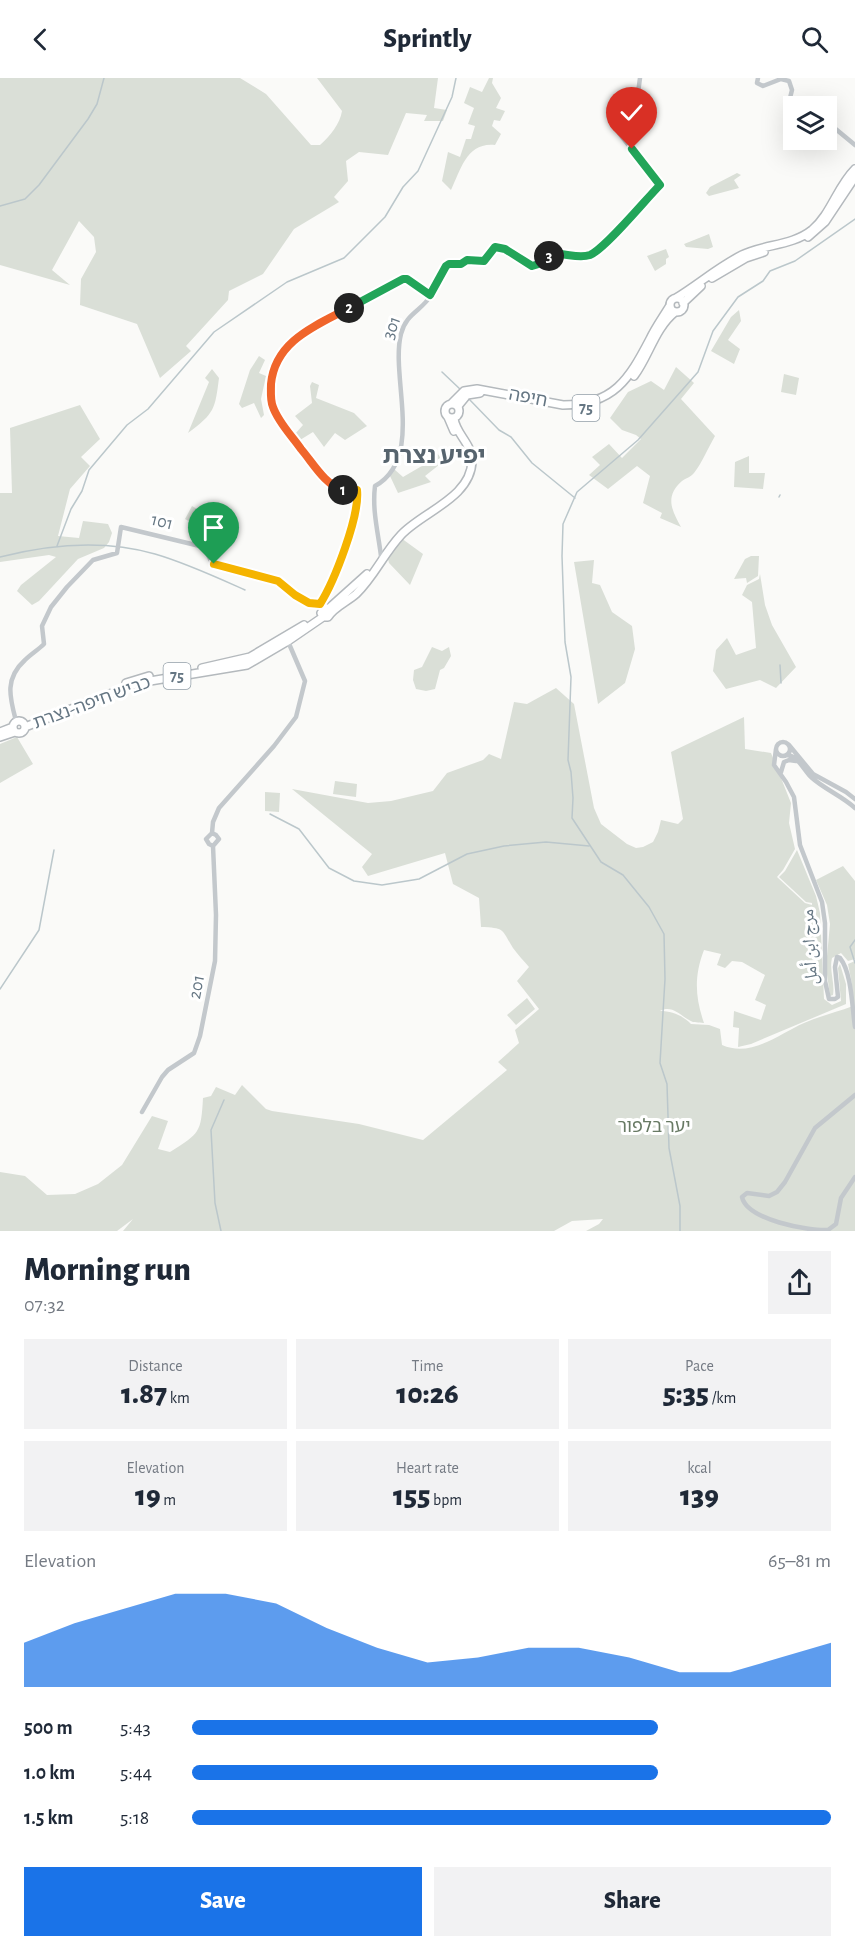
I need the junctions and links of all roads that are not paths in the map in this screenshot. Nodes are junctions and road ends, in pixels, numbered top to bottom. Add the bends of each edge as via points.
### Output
1 (640, 78) edge
2 (758, 78) edge
3 (790, 96) edge
4 (837, 130) edge
5 (855, 145) edge
6 (855, 169) edge
7 (855, 177) edge
8 (430, 295) junction
9 (676, 298) junction
10 (684, 303) junction
11 (672, 309) junction
12 (455, 404) junction
13 (451, 418) junction
14 (381, 556) junction
15 (324, 611) junction
16 (287, 639) junction
17 (18, 726) junction
18 (0, 732) edge
19 (0, 737) edge
20 (789, 745) junction
21 (776, 749) junction
22 (785, 755) junction
23 (800, 764) junction
24 (781, 774) junction
25 (855, 800) edge
26 (855, 808) edge
27 (212, 833) junction
28 (213, 846) junction
29 (855, 1028) edge
30 (855, 1095) edge
31 (142, 1112) dead end
32 (855, 1177) edge

1 - 8 street, 301 via 638,93 619,133 660,185 595,253 577,257 552,254 532,266 495,247 484,261 467,260 446,266
2 - 3 street via 757,83 764,86 781,79 789,81
4 - 5 street
6 - 9 highway via 812,229 795,239 745,253
7 - 10 highway via 816,232 796,244 738,262 692,292
8 - 14 street, 301 via 408,317 400,335 401,441 396,461 385,479 375,486 374,517
8 - 15 street via 403,279 310,329 288,345 274,367 271,404 287,430 326,479 340,489 357,490 345,548
9 - 10 highway
9 - 11 highway via 670,302
10 - 11 highway via 682,310
11 - 12 highway, חיפה via 650,337 633,370 610,394 598,400 563,405 477,389 464,391
12 - 13 highway via 458,414
12 - 13 highway via 447,408
13 - 14 highway, 75 via 450,426 466,451 464,473 456,486 404,525
13 - 15 highway, 75 via 471,455 465,482 399,537 355,595
14 - 15 highway, 75 via 363,579
15 - 16 highway, כביש חיפה-נצרת / 75
15 - 17 street, 101 via 278,581 212,563 204,547 121,526 117,553 93,560 67,587 47,612 42,626 44,644 14,675 11,707
16 - 17 highway, כביש חיפה-נצרת / 75 via 243,660 137,678
16 - 27 street via 305,681 296,717 219,808
17 - 18 highway, כביש חיפה-נצרת / 75
17 - 19 highway, כביש חיפה-נצרת / 75
20 - 21 street via 781,742
20 - 22 street
20 - 25 street via 813,774
21 - 22 street
21 - 24 street, مرج ابن أمل via 774,762
22 - 23 street
22 - 24 street via 778,762
23 - 24 street via 787,760
23 - 26 street via 815,781
24 - 29 street, مرج ابن أمل via 794,797 800,845 822,902 827,996 832,1000 838,997 837,957 844,965
27 - 28 street via 219,839
27 - 28 street via 206,839
28 - 31 street, 201 via 215,962 200,1036 194,1053 168,1070
30 - 32 street via 815,1128 777,1192 769,1196 747,1193 742,1201 763,1217 810,1230 828,1230 836,1224 841,1198

